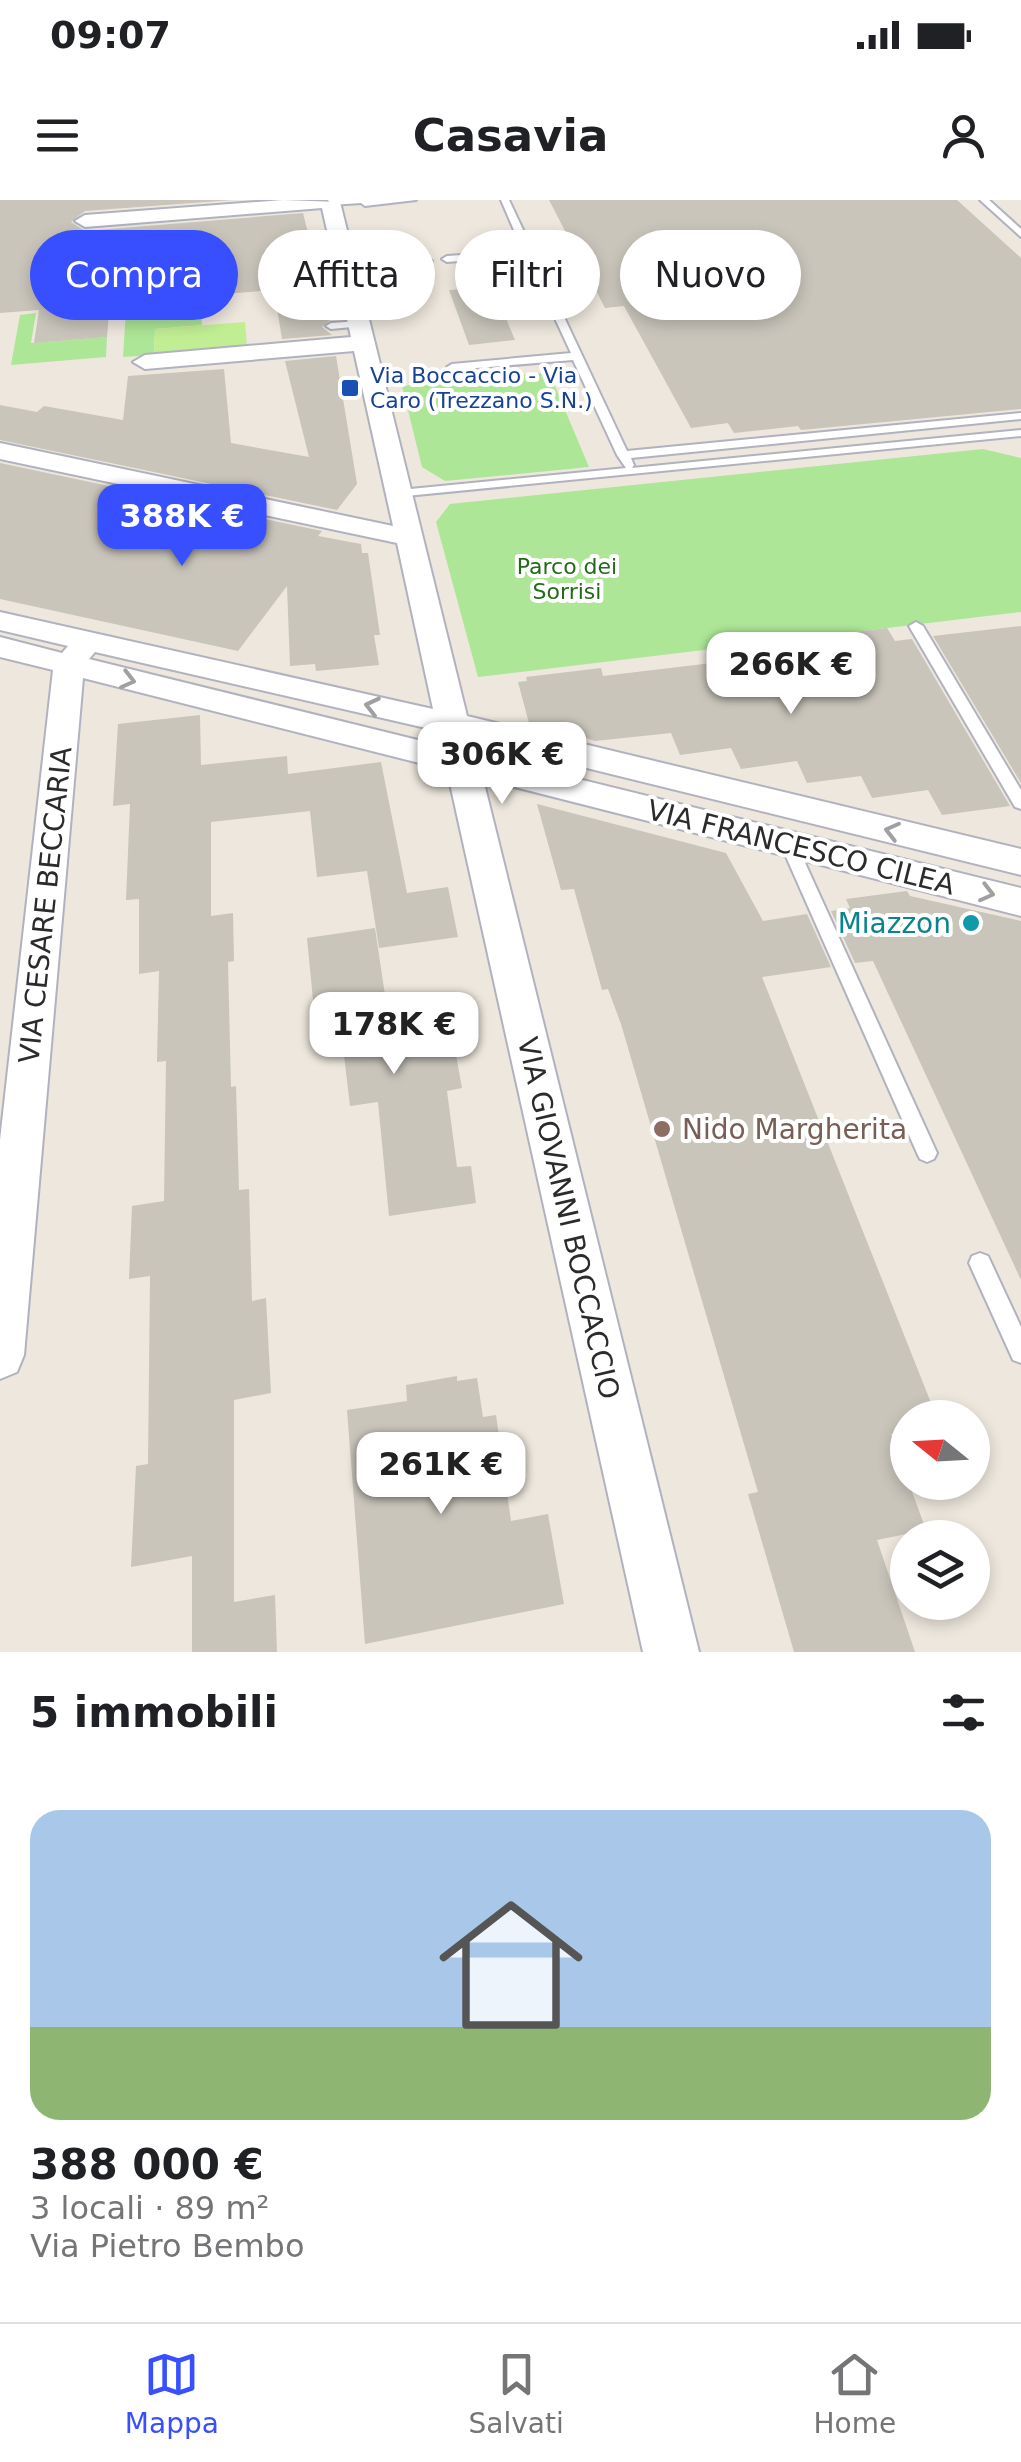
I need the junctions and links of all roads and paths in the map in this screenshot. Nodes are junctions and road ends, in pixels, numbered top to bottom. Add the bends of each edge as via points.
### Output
1 (364, 200) edge
2 (412, 200) edge
3 (505, 200) edge
4 (984, 200) edge
5 (330, 201) edge
6 (85, 221) dead end
7 (337, 230) edge
8 (519, 230) edge
9 (1021, 234) edge
10 (455, 258) edge
11 (447, 259) dead end
12 (359, 320) edge
13 (561, 320) edge
14 (331, 326) dead end
15 (362, 334) junction
16 (578, 356) junction
17 (144, 362) dead end
18 (452, 367) dead end
19 (1021, 416) edge
20 (1021, 433) edge
21 (0, 451) edge
22 (623, 454) junction
23 (631, 472) junction
24 (400, 494) junction
25 (410, 538) junction
26 (0, 620) edge
27 (916, 626) dead end
28 (0, 647) edge
29 (78, 653) junction
30 (454, 724) junction
31 (463, 765) junction
32 (1021, 803) edge
33 (788, 843) junction
34 (1021, 862) edge
35 (1021, 902) edge
36 (927, 1153) dead end
37 (980, 1263) dead end
38 (1021, 1352) edge
39 (0, 1355) edge
40 (671, 1652) edge

1 - 2 lane
1 - 5 lane
3 - 8 lane
4 - 9 lane
5 - 6 street
5 - 7 street, VIA GIOVANNI BOCCACCIO
10 - 11 lane
12 - 15 street, VIA GIOVANNI BOCCACCIO
13 - 16 lane
14 - 15 lane
15 - 17 street
15 - 24 street, VIA GIOVANNI BOCCACCIO
16 - 18 lane
16 - 22 lane
19 - 22 lane
20 - 23 lane
21 - 25 street
22 - 23 lane
23 - 24 lane
24 - 25 street, VIA GIOVANNI BOCCACCIO
25 - 30 street, VIA GIOVANNI BOCCACCIO
26 - 29 street, VIA FRANCESCO CILEA
27 - 32 lane
28 - 29 street, VIA FRANCESCO CILEA
30 -> 29 street, VIA FRANCESCO CILEA
29 -> 31 street, VIA FRANCESCO CILEA
29 - 39 street, VIA CESARE BECCARIA
30 - 31 street, VIA GIOVANNI BOCCACCIO
34 -> 30 street, VIA FRANCESCO CILEA
31 - 33 street, VIA FRANCESCO CILEA
31 - 40 street, VIA GIOVANNI BOCCACCIO
33 -> 35 street, VIA FRANCESCO CILEA
33 - 36 lane
37 - 38 lane

